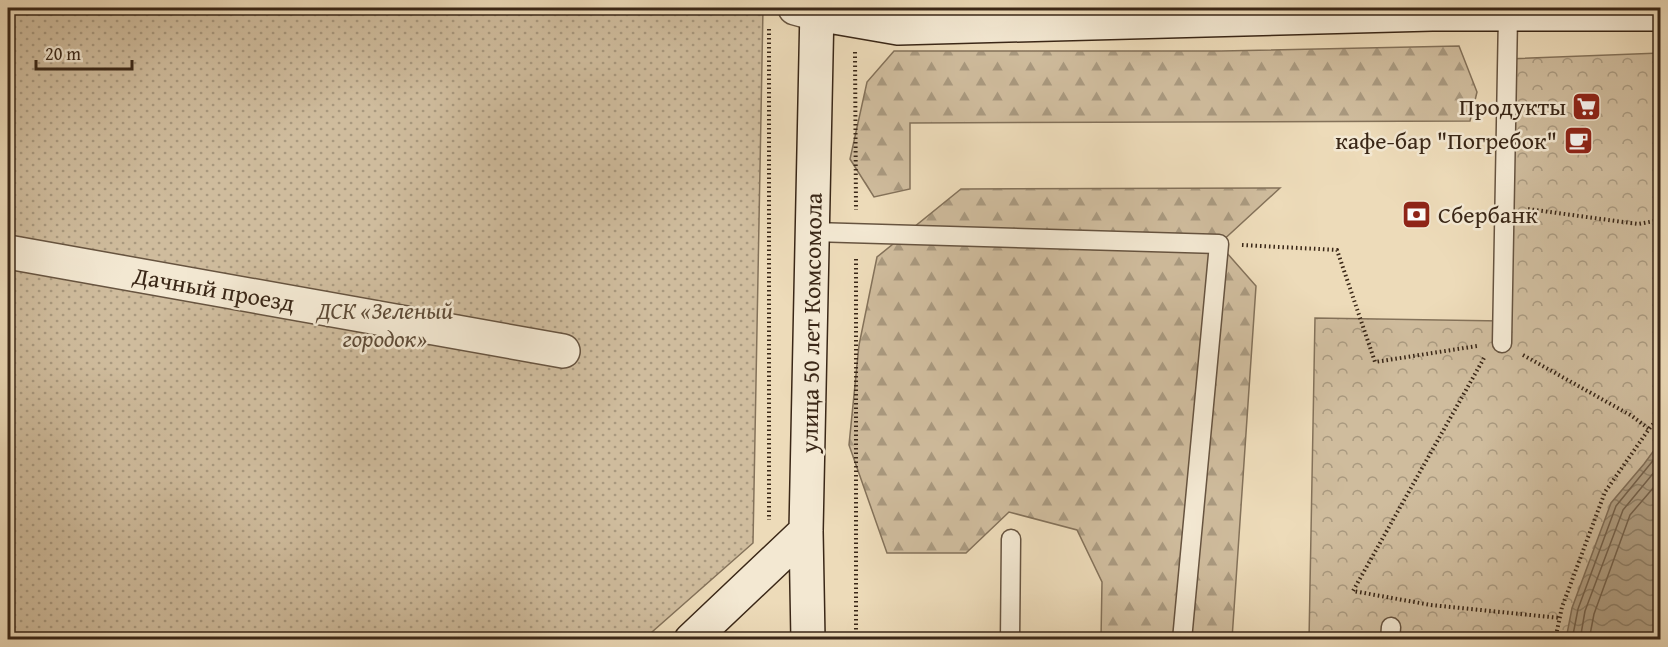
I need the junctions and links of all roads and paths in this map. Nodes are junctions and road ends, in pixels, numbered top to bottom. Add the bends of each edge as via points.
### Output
1 (1432, 11) edge
2 (1645, 11) edge
3 (799, 12) edge
4 (1232, 13) edge
5 (1508, 15) junction
6 (855, 19) junction
7 (1504, 206) junction
8 (1660, 220) edge
9 (813, 232) junction
10 (856, 234) junction
11 (1219, 244) junction
12 (8, 252) edge
13 (1497, 344) junction
14 (563, 351) dead end
15 (1660, 416) edge
16 (1649, 429) junction
17 (769, 522) dead end
18 (807, 531) junction
19 (1011, 539) dead end
20 (1560, 618) junction
21 (691, 639) edge
22 (808, 639) edge
23 (856, 639) edge
24 (1010, 639) edge
25 (1182, 639) edge
26 (1555, 639) edge

1 - 4 street
1 - 5 street
2 - 5 street
3 - 6 street
3 - 9 street, улица 50 лет Комсомола
3 - 17 path
4 - 6 street via 898,28
5 - 7 lane
6 - 10 path
7 - 8 path via 1638,224
7 - 13 lane
9 - 10 lane
9 - 18 street, улица 50 лет Комсомола
10 - 11 lane
10 - 23 path
11 - 13 path via 1337,250 1375,362
11 - 25 lane
12 - 14 street, Дачный проезд
13 - 16 path via 1632,416
13 - 20 path via 1353,591 1431,605
15 - 16 path
16 - 20 path via 1605,492
18 - 21 street
18 - 22 street, улица 50 лет Комсомола
19 - 24 lane
20 - 26 path

